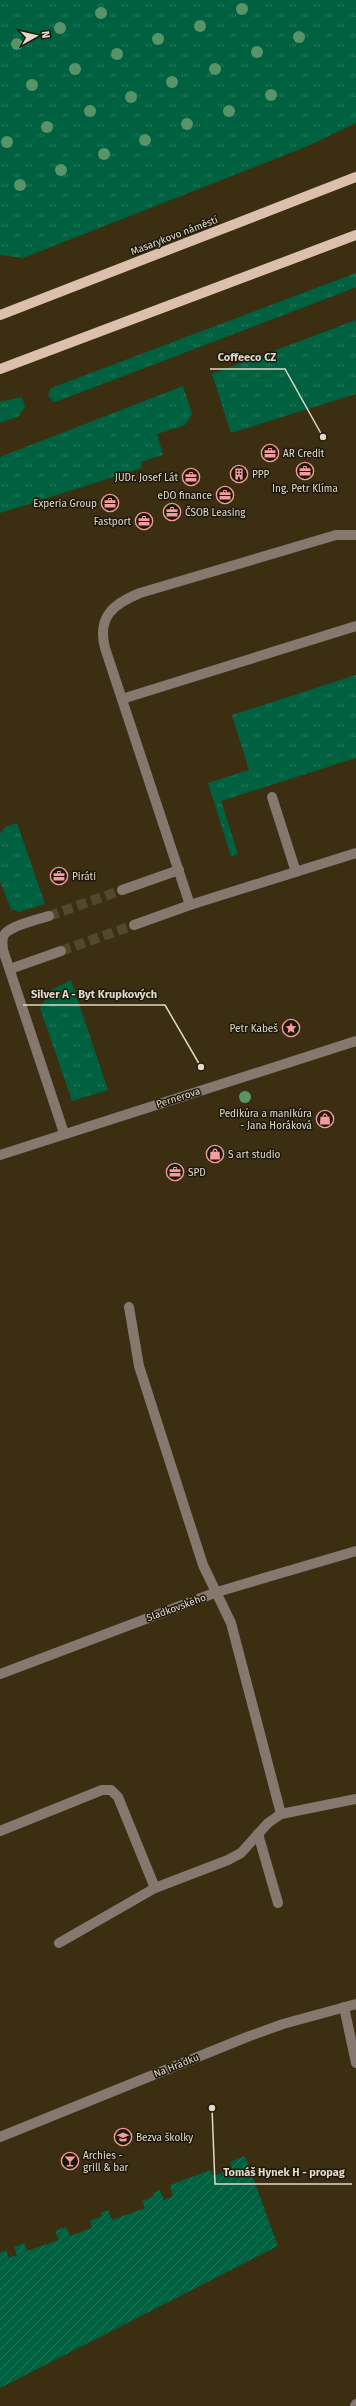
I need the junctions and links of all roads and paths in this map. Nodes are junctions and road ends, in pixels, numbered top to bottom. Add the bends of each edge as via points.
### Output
1 (356, 177) edge
2 (356, 235) edge
3 (0, 315) edge
4 (0, 369) edge
5 (356, 535) edge
6 (356, 626) edge
7 (122, 699) junction
8 (272, 797) dead end
9 (356, 853) edge
10 (179, 870) junction
11 (296, 872) junction
12 (122, 890) tunnel mouth
13 (190, 905) junction
14 (49, 916) tunnel mouth
15 (134, 925) tunnel mouth
16 (61, 951) tunnel mouth
17 (10, 969) junction
18 (356, 1041) edge
19 (64, 1133) junction
20 (0, 1155) edge
21 (129, 1307) dead end
22 (356, 1551) edge
23 (217, 1592) junction
24 (0, 1674) edge
25 (356, 1799) edge
26 (281, 1814) junction
27 (0, 1830) edge
28 (258, 1834) junction
29 (155, 1888) junction
30 (278, 1902) dead end
31 (59, 1943) dead end
32 (356, 2004) edge
33 (344, 2007) junction
34 (356, 2063) edge
35 (0, 2137) edge

1 - 3 main road, Masarykovo náměstí
2 - 4 main road
5 - 7 street via 336,535 126,598 111,610 102,627 105,648
6 - 7 street
7 - 10 street
8 - 11 street
9 - 11 street
10 - 12 street
10 - 13 street
11 - 13 street
13 - 15 street
14 - 17 street via 5,933 3,945
16 - 17 street
17 - 19 street
18 - 19 street, Pernerova
19 - 20 street, Pernerova
21 - 23 street via 139,1366 203,1565
22 - 23 street, Sladkovského
23 - 24 street, Sladkovského
23 - 26 street via 231,1623
25 - 26 street
26 - 28 street
27 - 29 street via 102,1790 111,1790 118,1797
28 - 29 street via 247,1848 228,1860
28 - 30 street
29 - 31 street
32 - 33 street, Na Hrádku
33 - 34 street
33 - 35 street, Na Hrádku via 247,2037

